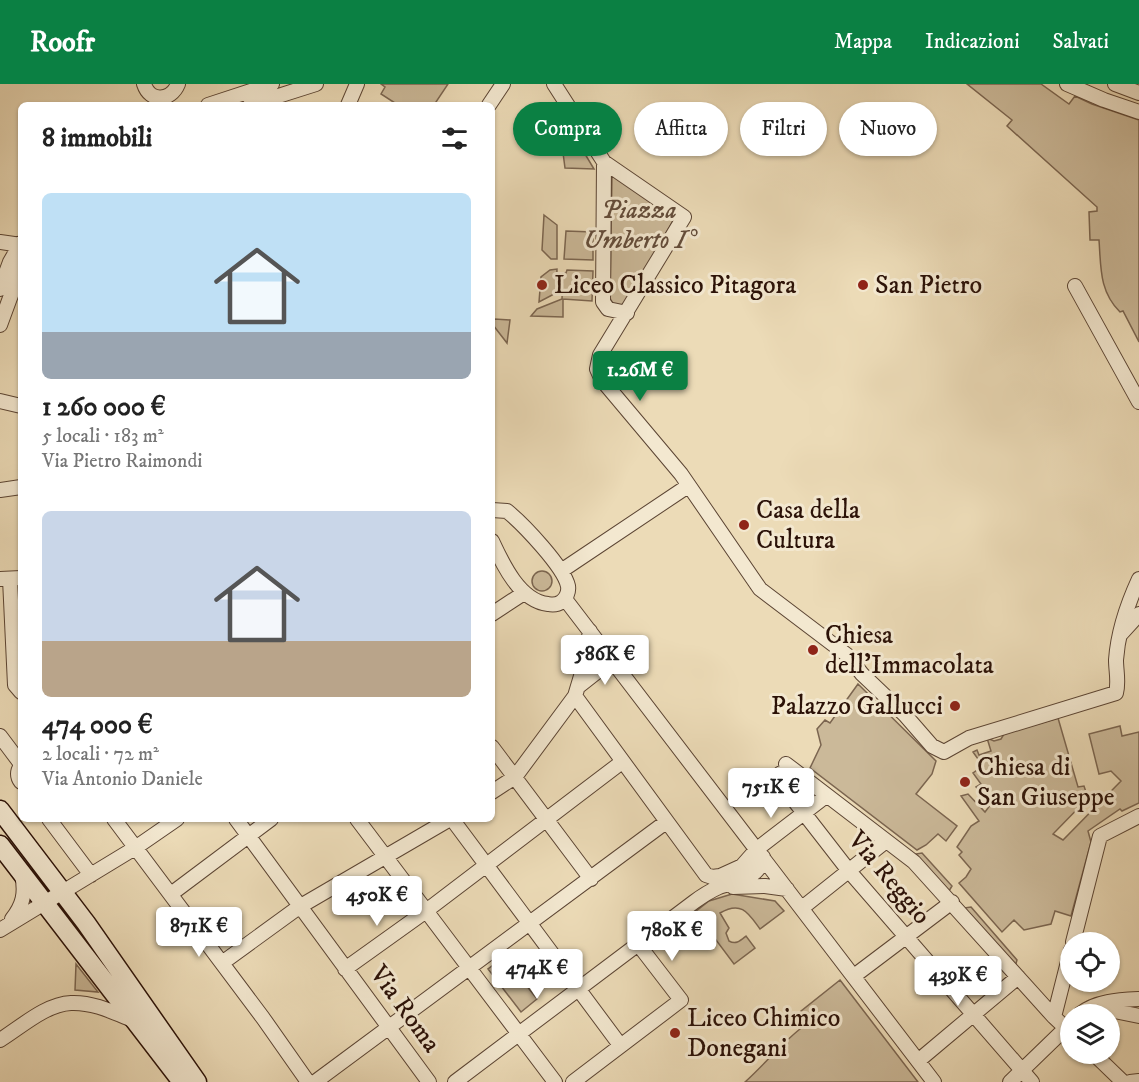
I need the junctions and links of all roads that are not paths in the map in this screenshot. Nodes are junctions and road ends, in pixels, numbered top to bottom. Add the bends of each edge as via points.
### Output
1 (144, 84) edge
2 (192, 84) edge
3 (272, 84) edge
4 (316, 84) edge
5 (357, 84) edge
6 (554, 84) edge
7 (1067, 84) edge
8 (1115, 84) edge
9 (178, 85) edge
10 (501, 85) edge
11 (1139, 93) edge
12 (167, 101) edge
13 (217, 102) edge
14 (259, 102) edge
15 (349, 102) edge
16 (491, 102) edge
17 (1139, 112) edge
18 (604, 162) junction
19 (0, 242) edge
20 (18, 244) edge
21 (18, 248) edge
22 (18, 276) edge
23 (1074, 286) dead end
24 (0, 289) edge
25 (627, 313) junction
26 (0, 325) edge
27 (0, 401) edge
28 (1139, 402) edge
29 (18, 405) edge
30 (688, 486) junction
31 (18, 487) edge
32 (0, 490) edge
33 (495, 510) edge
34 (495, 556) edge
35 (561, 571) junction
36 (10, 579) edge
37 (1139, 579) edge
38 (524, 593) junction
39 (565, 599) junction
40 (495, 612) edge
41 (1139, 614) edge
42 (590, 631) junction
43 (11, 632) edge
44 (1119, 637) junction
45 (612, 660) junction
46 (18, 688) edge
47 (577, 691) junction
48 (0, 736) edge
49 (495, 751) edge
50 (18, 761) edge
51 (622, 762) junction
52 (515, 777) junction
53 (495, 790) edge
54 (830, 799) junction
55 (0, 810) edge
56 (804, 813) junction
57 (1139, 816) edge
58 (547, 819) junction
59 (51, 822) edge
60 (116, 822) edge
61 (173, 822) edge
62 (238, 822) edge
63 (267, 822) edge
64 (359, 822) edge
65 (446, 822) edge
66 (453, 822) edge
67 (666, 822) junction
68 (248, 836) junction
69 (886, 841) junction
70 (0, 845) edge
71 (135, 848) junction
72 (760, 853) junction
73 (385, 857) junction
74 (486, 865) junction
75 (849, 871) junction
76 (21, 873) junction
77 (86, 878) junction
78 (591, 879) junction
79 (719, 887) junction
80 (787, 890) junction
81 (63, 892) junction
82 (171, 894) junction
83 (952, 902) junction
84 (44, 903) junction
85 (299, 907) junction
86 (802, 908) junction
87 (426, 911) junction
88 (82, 917) junction
89 (530, 924) junction
90 (2, 929) edge
91 (1076, 932) edge
92 (906, 937) junction
93 (638, 944) junction
94 (222, 963) junction
95 (470, 968) junction
96 (345, 969) junction
97 (854, 976) junction
98 (1018, 977) junction
99 (578, 989) junction
100 (1060, 992) edge
101 (1139, 999) edge
102 (1102, 1004) edge
103 (1120, 1012) edge
104 (974, 1014) junction
105 (1139, 1016) edge
106 (1054, 1017) junction
107 (136, 1021) junction
108 (1060, 1021) edge
109 (389, 1028) junction
110 (519, 1033) junction
111 (1060, 1036) edge
112 (0, 1040) edge
113 (620, 1045) junction
114 (918, 1061) junction
115 (1104, 1064) edge
116 (1022, 1070) junction
117 (1139, 1081) edge
118 (182, 1082) edge
119 (197, 1082) edge
120 (308, 1082) edge
121 (315, 1082) edge
122 (429, 1082) edge
123 (455, 1082) edge
124 (555, 1082) edge
125 (573, 1082) edge
126 (934, 1082) edge
127 (1010, 1082) edge
128 (1032, 1082) edge
129 (1123, 1082) edge
130 (1130, 1082) edge

1 - 12 street via 153,96
2 - 9 street
3 - 13 street
4 - 14 street
5 - 15 street
6 - 18 street
7 - 17 street
8 - 11 street
9 - 12 street
10 - 16 street
18 - 25 street via 603,302 608,309
18 - 25 street via 684,217
19 - 20 street
21 - 24 street
22 - 26 street
23 - 28 street
25 - 30 street via 600,355 597,369
27 - 29 street
30 - 35 street
30 - 44 street via 760,589 847,655 932,747 944,752 969,738 1116,693
31 - 32 street
33 - 35 street via 507,511 520,522
34 - 38 street
35 - 39 street via 568,585
36 - 43 street
37 - 44 street via 1125,609
38 - 39 street via 552,605
38 - 40 street
39 - 42 street
41 - 44 street
42 - 45 street
42 - 47 street
43 - 46 street
45 - 47 street
45 - 72 street
47 - 51 street
47 - 52 street
48 - 50 street
49 - 52 street
51 - 58 street
51 - 67 street
52 - 53 street
52 - 58 street
54 - 56 street
54 - 56 street, Via Reggio via 783,769 776,777
54 - 69 street
55 - 81 street
56 - 72 street
56 - 75 street, Via Reggio
57 - 91 street via 1101,836
58 - 74 street
58 - 78 street
59 - 77 street
60 - 71 street
61 - 71 street
62 - 68 street, Via Roma
63 - 68 street
64 - 73 street
65 - 73 street
66 - 74 street
67 - 72 street via 706,875 712,877 742,866
67 - 78 street
68 - 82 street
68 - 85 street, Via Roma
69 - 75 street
69 - 83 street via 914,862
70 - 76 street
71 - 77 street
71 - 82 street
72 - 79 street via 762,865 752,875
72 - 80 street
73 - 85 street
73 - 87 street
74 - 87 street
74 - 89 street
75 - 86 street
75 - 92 street, Via Reggio
76 - 84 street
76 - 90 street via 23,901
77 - 81 street
77 - 88 street via 79,898
78 - 89 street
79 - 80 street via 765,886
79 - 93 street
80 - 86 street
81 - 84 street
81 - 88 street
82 - 94 street
83 - 92 street
83 - 98 street
84 - 90 street
84 - 107 street
85 - 94 street
85 - 96 street, Via Roma
86 - 97 street
87 - 95 street
87 - 96 street
88 - 119 street
89 - 95 street
89 - 99 street
92 - 97 street
92 - 104 street, Via Reggio
93 - 99 street
93 - 113 street via 681,1000
94 - 120 street
95 - 109 street
95 - 110 street
96 - 109 street, Via Roma
97 - 114 street
98 - 104 street
98 - 106 street
99 - 110 street
99 - 113 street
100 - 106 street
101 - 102 street
103 - 105 street
104 - 114 street
104 - 116 street, Via Reggio
106 - 108 street
107 - 112 street via 103,1008 71,1003 55,1006
107 - 118 street
109 - 121 street
109 - 122 street, Via Roma
110 - 123 street
110 - 124 street
111 - 116 street
113 - 125 street
114 - 126 street
115 - 129 street
116 - 127 street
116 - 128 street, Via Reggio
117 - 130 street

